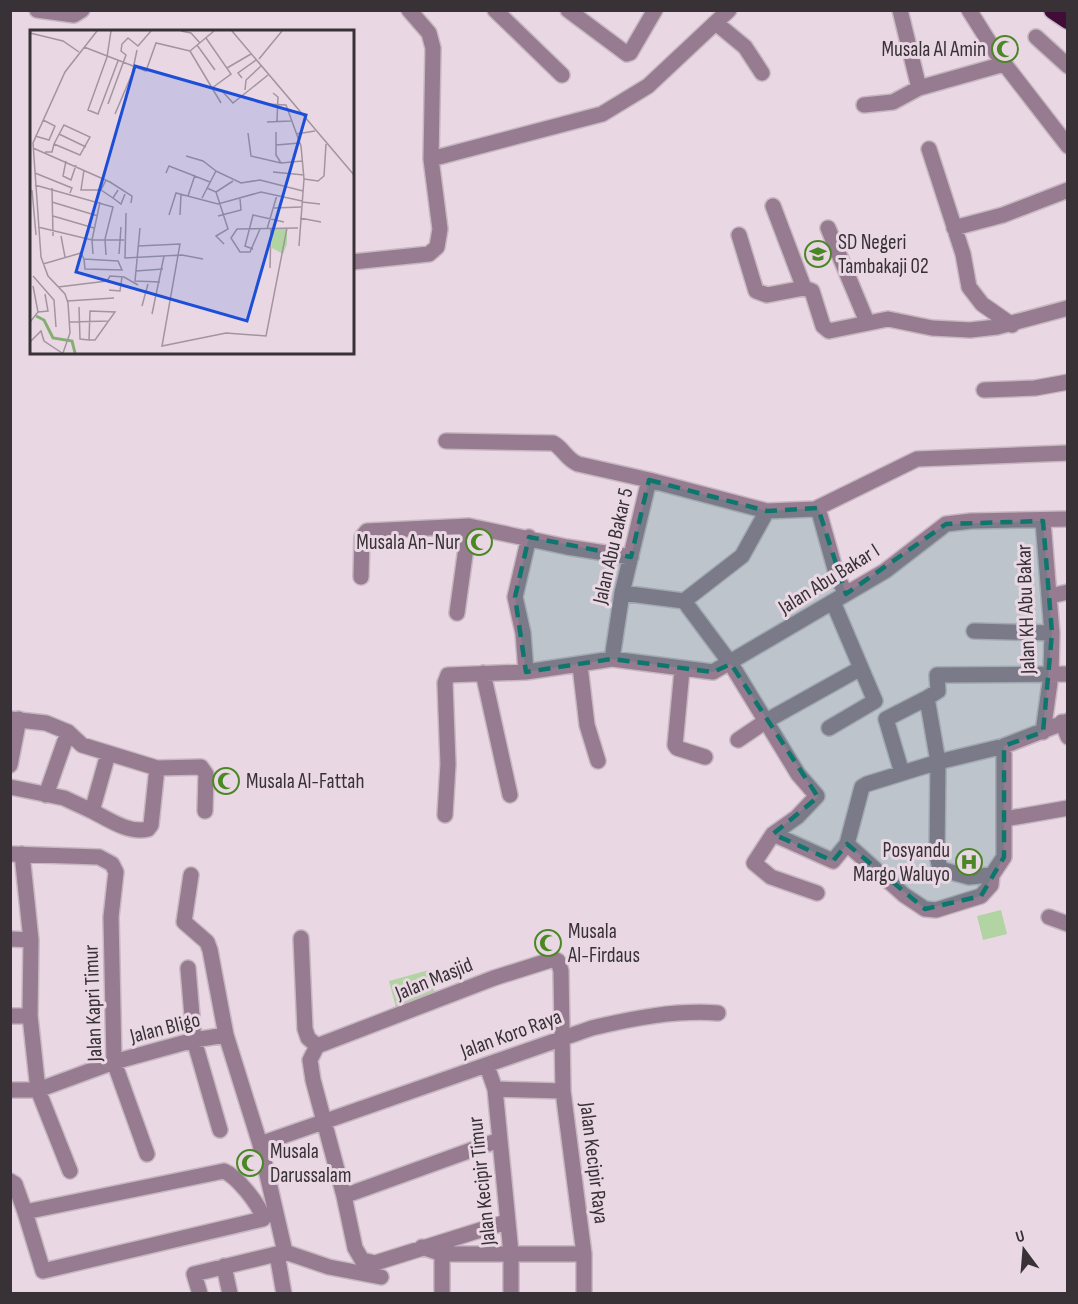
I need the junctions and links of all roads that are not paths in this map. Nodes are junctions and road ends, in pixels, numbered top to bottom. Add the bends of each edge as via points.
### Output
1 (37, 10) edge
2 (82, 10) edge
3 (409, 10) edge
4 (495, 10) edge
5 (567, 10) edge
6 (655, 10) edge
7 (729, 10) edge
8 (900, 10) edge
9 (969, 10) edge
10 (1053, 10) edge
11 (1068, 20) edge
12 (716, 23) junction
13 (1035, 38) dead end
14 (1004, 64) junction
15 (1068, 66) edge
16 (762, 73) dead end
17 (562, 75) dead end
18 (919, 88) junction
19 (864, 105) dead end
20 (1062, 128) edge
21 (1068, 146) edge
22 (929, 149) dead end
23 (431, 159) junction
24 (1068, 190) edge
25 (772, 206) dead end
26 (828, 228) dead end
27 (954, 228) junction
28 (739, 235) dead end
29 (354, 262) edge
30 (804, 288) junction
31 (1068, 308) edge
32 (867, 322) junction
33 (1011, 326) junction
34 (1068, 382) edge
35 (984, 390) dead end
36 (446, 441) dead end
37 (1068, 453) edge
38 (649, 480) junction
39 (818, 508) junction
40 (767, 511) junction
41 (1068, 519) edge
42 (1043, 521) junction
43 (469, 525) junction
44 (529, 537) junction
45 (631, 557) junction
46 (361, 578) dead end
47 (1068, 592) edge
48 (622, 593) junction
49 (846, 594) junction
50 (1050, 596) junction
51 (684, 602) junction
52 (833, 602) junction
53 (457, 614) dead end
54 (974, 631) dead end
55 (1052, 633) junction
56 (612, 659) junction
57 (731, 664) junction
58 (580, 666) junction
59 (861, 668) junction
60 (682, 670) junction
61 (526, 672) junction
62 (483, 673) junction
63 (1068, 674) edge
64 (1051, 675) junction
65 (927, 698) junction
66 (15, 719) edge
67 (766, 721) junction
68 (1066, 727) edge
69 (829, 728) dead end
70 (68, 732) junction
71 (1043, 732) junction
72 (738, 740) dead end
73 (1004, 746) junction
74 (108, 754) junction
75 (705, 757) dead end
76 (598, 761) dead end
77 (938, 762) junction
78 (10, 765) edge
79 (157, 768) junction
80 (902, 773) junction
81 (10, 787) edge
82 (46, 795) junction
83 (510, 795) dead end
84 (1068, 808) edge
85 (92, 811) junction
86 (205, 811) dead end
87 (445, 815) dead end
88 (1005, 819) junction
89 (773, 834) junction
90 (847, 844) junction
91 (16, 854) edge
92 (992, 874) junction
93 (191, 875) dead end
94 (817, 893) dead end
95 (1049, 917) dead end
96 (1068, 924) edge
97 (301, 938) dead end
98 (10, 939) edge
99 (31, 940) junction
100 (188, 968) dead end
101 (561, 971) joint
102 (718, 1013) dead end
103 (10, 1016) edge
104 (30, 1016) junction
105 (226, 1035) junction
106 (561, 1038) junction
107 (194, 1040) junction
108 (317, 1046) junction
109 (114, 1062) junction
110 (487, 1066) junction
111 (495, 1089) junction
112 (10, 1090) edge
113 (38, 1090) junction
114 (563, 1091) junction
115 (324, 1122) junction
116 (220, 1130) dead end
117 (258, 1137) junction
118 (499, 1140) junction
119 (147, 1154) dead end
120 (70, 1171) dead end
121 (10, 1181) edge
122 (344, 1196) junction
123 (25, 1212) junction
124 (506, 1222) junction
125 (422, 1247) junction
126 (281, 1253) junction
127 (511, 1253) junction
128 (442, 1254) junction
129 (584, 1254) junction
130 (224, 1266) junction
131 (381, 1277) dead end
132 (200, 1293) edge
133 (230, 1293) edge
134 (284, 1293) edge
135 (442, 1293) edge
136 (511, 1293) edge
137 (584, 1293) edge

1 - 2 street via 74,15
3 - 23 street via 429,33 433,48
4 - 17 street
5 - 6 street via 627,54
7 - 12 street
8 - 18 street
9 - 14 street
10 - 11 highway
12 - 16 street via 745,47
12 - 23 street via 648,86 602,114
13 - 15 street
14 - 18 street
14 - 20 street
18 - 19 street via 893,102
20 - 21 street
22 - 27 street
23 - 29 street via 440,229 437,247 429,254
24 - 27 street via 1003,215
25 - 30 street
26 - 32 street
27 - 33 street via 969,287 982,304
28 - 30 street via 756,291 767,295
30 - 32 street via 812,291 823,326 829,331
31 - 33 street
32 - 33 street via 888,319 932,328 970,330
34 - 35 street
36 - 38 street via 552,443 578,464
37 - 39 street, Jalan Abu Bakar 5 via 917,459
38 - 40 street, Jalan Abu Bakar 5
38 - 45 street, Jalan Abu Bakar 5
39 - 40 street, Jalan Abu Bakar 5
39 - 49 street
40 - 51 street via 742,556
41 - 42 street, Jalan Abu Bakar I
42 - 49 street, Jalan Abu Bakar I via 946,524 885,571
42 - 50 street, Jalan KH Abu Bakar
43 - 44 street
43 - 46 street via 363,532
43 - 53 street
44 - 45 street
44 - 61 street via 515,597
45 - 48 street, Jalan Abu Bakar 5
47 - 50 street
48 - 51 street
48 - 56 street, Jalan Abu Bakar 5
49 - 52 street, Jalan Abu Bakar I
50 - 55 street, Jalan KH Abu Bakar
51 - 57 street
52 - 57 street, Jalan Abu Bakar I
52 - 59 street
54 - 55 street
55 - 64 street, Jalan KH Abu Bakar
56 - 58 street
56 - 60 street, Jalan Abu Bakar I
57 - 60 street, Jalan Abu Bakar I via 713,672
57 - 67 street
58 - 61 street
58 - 76 street via 587,725
59 - 67 street
59 - 69 street via 875,701
60 - 75 street via 675,745
61 - 62 street
62 - 83 street
62 - 87 street via 453,674 446,678
63 - 64 street
64 - 65 street via 937,675 938,691
64 - 71 street, Jalan KH Abu Bakar
65 - 77 street
65 - 80 street via 886,719
66 - 70 street via 46,723
66 - 78 street
67 - 72 street
67 - 89 street via 817,797
68 - 71 street
70 - 74 street via 82,745
70 - 82 street
71 - 73 street
73 - 77 street
73 - 88 street
74 - 79 street
74 - 85 street
77 - 80 street
77 - 92 street via 940,868 969,877
79 - 85 street via 148,829 114,823
79 - 86 street via 201,767
80 - 90 street via 862,787
81 - 82 street
82 - 85 street via 64,798
84 - 88 street
88 - 92 street via 1004,857
89 - 90 street via 832,861
89 - 94 street via 755,865 771,877
90 - 92 street via 904,895 929,910 981,896 991,885
91 - 99 street
91 - 109 street, Jalan Kapri Timur via 106,860 116,872 111,917
93 - 105 street via 184,922 207,942 210,950
95 - 96 street
97 - 108 street via 305,1029
98 - 99 street
99 - 104 street
100 - 107 street
101 - 106 street, Jalan Kecipir Raya
101 - 108 street, Jalan Masjid via 554,959 504,974
102 - 106 street, Jalan Koro Raya via 694,1011 637,1017
103 - 104 street
104 - 113 street
105 - 107 street, Jalan Bligo
105 - 117 street
106 - 110 street, Jalan Koro Raya
106 - 114 street, Jalan Kecipir Raya
107 - 109 street, Jalan Bligo
107 - 116 street
108 - 115 street via 310,1060
109 - 113 street, Jalan Bligo
109 - 119 street, Jalan Kapri Timur
110 - 111 street, Jalan Kecipir Timur
110 - 115 street, Jalan Koro Raya
111 - 114 street
111 - 118 street, Jalan Kecipir Timur
112 - 113 street, Jalan Bligo
113 - 120 street
114 - 129 street, Jalan Kecipir Raya
115 - 117 street, Jalan Koro Raya
115 - 122 street
117 - 126 street
118 - 122 street
118 - 124 street, Jalan Kecipir Timur
121 - 123 street via 15,1184
122 - 125 street via 355,1248 362,1260 375,1263
123 - 123 street via 224,1171 250,1195 263,1219 43,1271
124 - 125 street
124 - 127 street, Jalan Kecipir Timur
125 - 128 street
126 - 130 street
126 - 131 street
126 - 134 street
127 - 128 street
127 - 129 street
127 - 136 street, Jalan Kecipir Timur
128 - 135 street
129 - 137 street, Jalan Kecipir Raya
130 - 132 street via 194,1274
130 - 133 street

